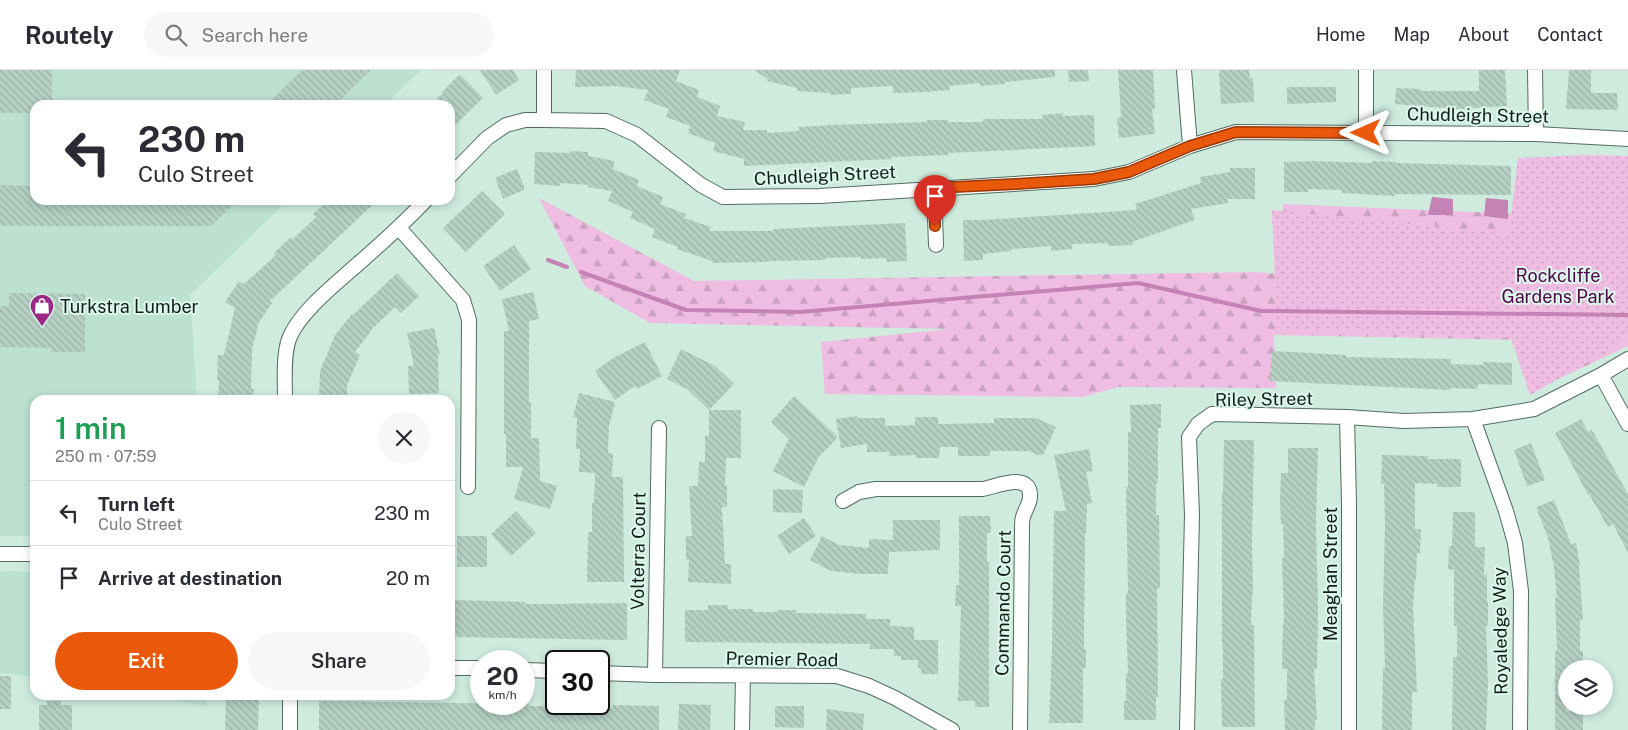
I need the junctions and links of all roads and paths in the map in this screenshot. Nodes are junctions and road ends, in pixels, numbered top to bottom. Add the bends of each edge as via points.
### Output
1 (544, 70) edge
2 (1184, 70) edge
3 (1366, 70) edge
4 (1535, 70) edge
5 (544, 120) junction
6 (1366, 133) junction
7 (1536, 134) junction
8 (1628, 138) edge
9 (1190, 146) junction
10 (455, 171) edge
11 (934, 188) junction
12 (421, 205) edge
13 (399, 228) junction
14 (936, 246) dead end
15 (1628, 359) edge
16 (1601, 375) junction
17 (285, 395) edge
18 (1347, 417) junction
19 (1473, 419) junction
20 (1628, 424) edge
21 (659, 428) dead end
22 (468, 488) dead end
23 (843, 501) dead end
24 (0, 554) edge
25 (30, 554) edge
26 (455, 668) edge
27 (470, 668) edge
28 (610, 673) edge
29 (655, 675) junction
30 (743, 676) junction
31 (290, 700) edge
32 (290, 730) edge
33 (742, 730) edge
34 (952, 730) edge
35 (1020, 730) edge
36 (1187, 730) edge
37 (1349, 730) edge
38 (1520, 730) edge

1 - 5 street
2 - 9 street
3 - 6 street
4 - 7 street
5 - 10 street, Chudleigh Street via 506,125 487,138
5 - 11 street, Chudleigh Street via 606,121 637,135 701,185 723,197 820,196
6 - 7 street, Chudleigh Street
6 - 9 street, Chudleigh Street via 1236,132
7 - 8 street, Chudleigh Street
9 - 11 street, Chudleigh Street via 1129,172 1094,179
11 - 14 street
12 - 13 street
13 - 17 street via 313,304 294,329 288,340
13 - 22 street via 464,300 467,309
15 - 16 street, Riley Street
16 - 19 street, Riley Street via 1534,408
16 - 20 street
18 - 19 street, Riley Street via 1404,421
18 - 36 street, Riley Street via 1212,414 1198,424 1189,437 1192,515
18 - 37 street, Meaghan Street
19 - 38 street, Royaledge Way via 1515,542 1521,591
21 - 29 street, Volterra Court
23 - 35 street, Commando Court via 859,492 876,488 982,489 1012,481 1028,488 1030,501 1022,528
24 - 25 street
26 - 27 street
28 - 29 street, Premier Road
29 - 30 street, Premier Road
30 - 33 street
30 - 34 street, Premier Road via 837,676 895,698
31 - 32 street

